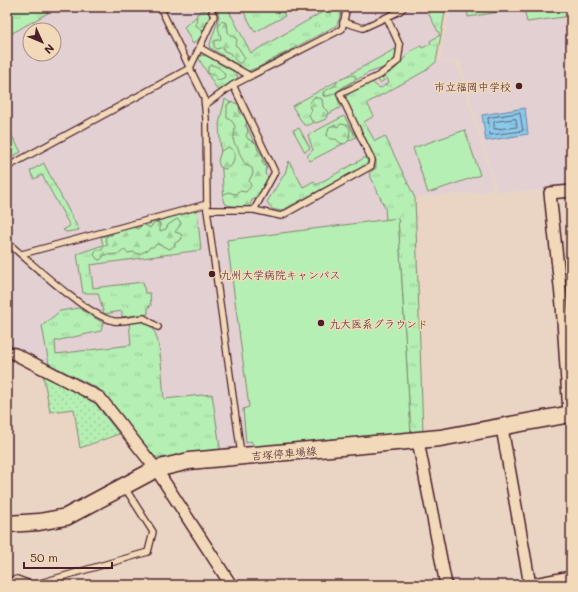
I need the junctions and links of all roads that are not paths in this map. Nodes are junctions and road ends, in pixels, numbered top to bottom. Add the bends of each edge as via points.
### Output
1 (160, 7) edge
2 (347, 7) edge
3 (404, 7) edge
4 (212, 12) dead end
5 (387, 18) junction
6 (343, 22) junction
7 (200, 48) junction
8 (190, 68) junction
9 (250, 76) junction
10 (233, 85) junction
11 (205, 106) junction
12 (7, 167) edge
13 (571, 191) edge
14 (207, 207) junction
15 (254, 210) junction
16 (7, 242) edge
17 (22, 254) junction
18 (158, 327) dead end
19 (7, 352) edge
20 (570, 414) edge
21 (502, 428) junction
22 (418, 441) junction
23 (242, 457) junction
24 (156, 469) junction
25 (124, 487) junction
26 (7, 524) edge
27 (571, 577) edge
28 (7, 582) edge
29 (231, 585) edge
30 (446, 585) edge
31 (530, 585) edge

1 - 8 lane
2 - 6 lane
3 - 5 lane
4 - 7 lane via 214,16
5 - 6 lane via 363,28
5 - 15 lane via 400,46 398,61 380,75 340,94 372,160 371,166 281,216
6 - 9 lane via 342,29
7 - 8 lane
7 - 9 lane
8 - 11 lane via 204,97
8 - 12 lane
9 - 10 lane
10 - 11 lane
10 - 15 lane via 275,172
11 - 14 lane
13 - 20 street via 550,193
14 - 15 lane
14 - 17 lane
14 - 23 lane
16 - 17 lane
17 - 18 lane via 51,280 103,317 114,321 144,318
19 - 24 street via 100,398
20 - 21 main road, 吉塚停車場線
21 - 22 main road, 吉塚停車場線
21 - 31 street
22 - 23 main road, 吉塚停車場線
22 - 30 street
23 - 24 main road, 吉塚停車場線 via 189,461
24 - 25 main road, 吉塚停車場線
24 - 29 street
25 - 26 main road, 吉塚停車場線 via 66,517
25 - 28 lane via 153,532 148,552 33,585 16,579
27 - 31 street

